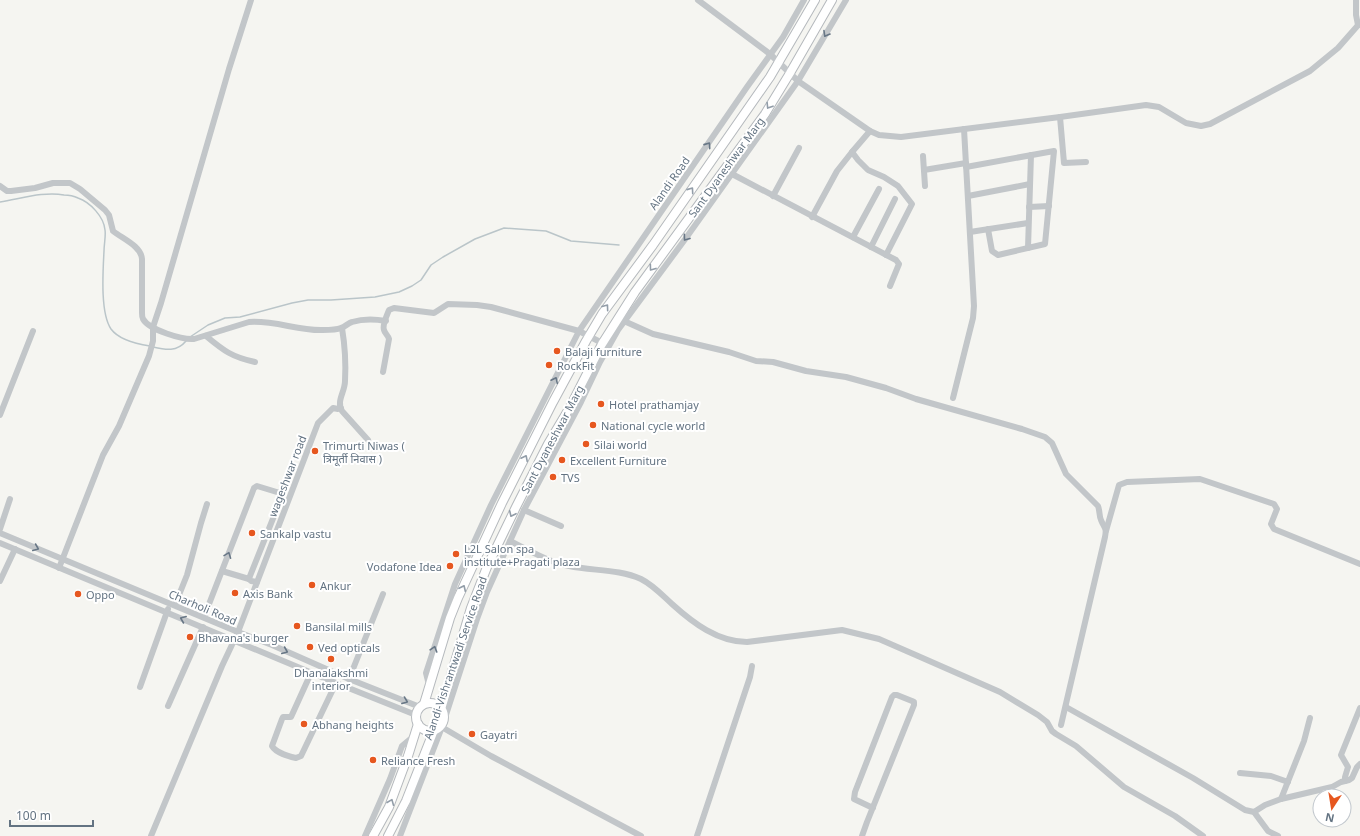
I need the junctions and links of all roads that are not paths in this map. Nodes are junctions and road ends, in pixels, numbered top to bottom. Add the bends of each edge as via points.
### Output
1 (251, 0) edge
2 (698, 0) edge
3 (804, 0) edge
4 (815, 0) edge
5 (832, 0) edge
6 (846, 0) edge
7 (1356, 0) edge
8 (1359, 24) edge
9 (770, 54) junction
10 (779, 62) junction
11 (790, 73) junction
12 (798, 81) junction
13 (1060, 117) junction
14 (964, 129) junction
15 (870, 131) junction
16 (799, 148) dead end
17 (852, 152) junction
18 (1031, 155) junction
19 (923, 156) dead end
20 (1086, 162) dead end
21 (966, 165) junction
22 (924, 170) junction
23 (732, 174) junction
24 (1030, 184) junction
25 (0, 186) edge
26 (925, 186) dead end
27 (879, 189) dead end
28 (774, 196) junction
29 (968, 196) junction
30 (895, 199) dead end
31 (1049, 206) junction
32 (1029, 207) junction
33 (812, 216) junction
34 (1028, 223) junction
35 (988, 229) junction
36 (970, 232) junction
37 (853, 238) junction
38 (871, 247) junction
39 (1028, 248) junction
40 (886, 254) junction
41 (890, 286) dead end
42 (386, 321) junction
43 (624, 322) junction
44 (585, 323) joint
45 (153, 327) junction
46 (342, 328) junction
47 (33, 331) dead end
48 (579, 331) junction
49 (206, 336) junction
50 (587, 338) junction
51 (606, 345) junction
52 (254, 362) dead end
53 (382, 372) dead end
54 (953, 398) dead end
55 (341, 408) junction
56 (0, 415) edge
57 (368, 440) dead end
58 (10, 499) dead end
59 (207, 504) dead end
60 (524, 510) junction
61 (561, 526) dead end
62 (0, 529) edge
63 (0, 532) edge
64 (1106, 532) junction
65 (510, 541) junction
66 (0, 543) edge
67 (15, 549) junction
68 (63, 559) junction
69 (1360, 564) edge
70 (59, 568) junction
71 (222, 571) junction
72 (249, 579) junction
73 (0, 580) edge
74 (257, 582) junction
75 (382, 594) dead end
76 (172, 604) junction
77 (166, 612) junction
78 (204, 617) junction
79 (203, 627) junction
80 (238, 632) junction
81 (234, 640) junction
82 (752, 666) dead end
83 (311, 673) junction
84 (349, 679) junction
85 (336, 683) junction
86 (429, 686) junction
87 (140, 687) dead end
88 (378, 691) junction
89 (374, 699) junction
90 (168, 706) dead end
91 (422, 706) junction
92 (1066, 707) junction
93 (1360, 708) edge
94 (441, 709) junction
95 (416, 715) junction
96 (1310, 718) dead end
97 (418, 724) junction
98 (1061, 725) dead end
99 (439, 727) junction
100 (414, 736) junction
101 (1360, 764) edge
102 (1240, 773) dead end
103 (1345, 781) junction
104 (1288, 782) junction
105 (1281, 799) junction
106 (873, 808) junction
107 (1254, 812) junction
108 (1274, 835) edge
109 (151, 836) edge
110 (365, 836) edge
111 (372, 836) edge
112 (388, 836) edge
113 (400, 836) edge
114 (641, 836) edge
115 (697, 836) edge
116 (862, 836) edge
117 (1203, 836) edge

1 - 45 street
2 - 9 street
3 - 9 street, Alandi Road
4 - 10 main road, Sant Dyaneshwar Marg
5 - 11 main road, Sant Dyaneshwar Marg
6 -> 12 street
7 - 8 street
8 - 13 street via 1338,48 1310,71 1206,126 1186,123 1159,107 1146,105
9 - 10 street
44 -> 9 street, Alandi Road
10 - 11 street
50 -> 10 main road, Sant Dyaneshwar Marg
11 - 12 street
11 -> 51 main road, Sant Dyaneshwar Marg via 765,114 635,292
12 - 15 street
12 - 23 street, Alandi-Vishrantwadi Service Road
13 - 14 street
13 - 20 street via 1064,163
14 - 15 street via 901,137 879,135
14 - 21 street
15 - 17 street
16 - 28 street
17 - 33 street via 837,171
17 - 40 street via 868,170 898,186 912,204
18 - 21 street
18 - 24 street
18 - 31 street via 1054,151
19 - 22 street
21 - 22 street
21 - 29 street
22 - 26 street
23 - 28 street
23 -> 43 street, Alandi-Vishrantwadi Service Road
24 - 29 street
24 - 32 street
25 - 45 street via 11,192 53,183 70,183 100,206 109,215 113,231 141,252 142,313 144,319
27 - 37 street
28 - 33 street
29 - 36 street
30 - 38 street
31 - 32 street
31 - 39 street via 1045,244
32 - 34 street
33 - 37 street
34 - 35 street
34 - 39 street
35 - 36 street
35 - 39 street via 994,253 1002,254
36 - 54 street via 973,318
37 - 38 street
38 - 40 street
40 - 41 street via 899,264
42 - 46 street via 360,320
42 - 48 street via 390,309 434,313 446,305 464,304 492,307
42 - 53 street via 384,329 389,340
43 - 51 street, Alandi-Vishrantwadi Service Road
43 - 64 street via 653,334 756,361 773,362 806,372 846,377 1045,437 1052,443 1066,474 1098,506
44 - 48 street, Alandi-Vishrantwadi Service Road
45 - 49 street via 188,339
45 - 68 street via 150,356 119,426 103,455
46 - 49 street via 314,330 256,322
46 - 55 street via 346,357 345,381 339,403
47 - 56 street
48 - 50 street
86 -> 48 street, Alandi-Vishrantwadi Service Road via 426,673 455,584 491,506
49 - 52 street via 233,356
50 - 51 street
86 -> 50 main road, Sant Dyaneshwar Marg via 450,618 484,540
51 - 60 street, Alandi-Vishrantwadi Service Road via 581,402
51 -> 94 main road, Sant Dyaneshwar Marg via 548,444 487,567 471,608
55 - 57 street
55 - 74 street, wageshwar road via 333,408 318,423
58 - 62 street
59 - 76 street via 187,575
60 - 61 street
60 - 65 street, Alandi-Vishrantwadi Service Road
63 -> 68 street, Charholi Road
64 - 69 street via 1119,486 1127,482 1200,479 1274,504 1277,509 1271,524 1274,529
64 - 92 street
65 - 99 street, Alandi-Vishrantwadi Service Road via 477,619
65 - 117 street via 562,564 620,572 642,579 698,624 716,636 736,642 842,630 868,636 912,653 1000,692 1044,719 1056,734 1076,746 1127,789 1169,812
66 - 67 street, Charholi Road
67 - 70 street, Charholi Road
67 - 73 street
68 - 70 street
68 - 76 street, Charholi Road
70 - 77 street, Charholi Road
71 - 72 street
71 -> 72 street via 254,488 257,486 280,493 282,496
71 - 78 street
72 - 74 street
74 - 80 street, wageshwar road
75 - 84 street
76 - 77 street
76 - 78 street, Charholi Road
79 -> 77 street, Charholi Road
77 - 87 street
78 - 80 street, Charholi Road
79 - 81 street, Charholi Road
79 - 90 street
80 - 81 street, wageshwar road
80 -> 84 street, Charholi Road
81 - 83 street, Charholi Road
81 - 109 street, wageshwar road
82 - 115 street
83 - 85 street, Charholi Road
83 - 85 street via 291,717 282,718 272,746 274,750 296,758 301,756
84 - 88 street, Charholi Road
85 - 89 street, Charholi Road
86 - 91 main road, Sant Dyaneshwar Marg
88 - 89 street
88 -> 91 street, Charholi Road
89 - 95 street, Charholi Road
91 - 94 main road via 433,704
91 - 95 main road, Sant Dyaneshwar Marg
92 - 98 street
92 - 107 street via 1245,810
93 - 103 street via 1341,755 1348,767
94 - 99 main road, Sant Dyaneshwar Marg via 443,717
95 - 97 main road
96 - 104 street
97 - 99 main road via 425,730
97 - 100 main road
99 - 112 main road
99 - 113 street, Alandi-Vishrantwadi Service Road
99 - 114 street
100 - 110 street, Alandi-Vishrantwadi Service Road via 402,746
111 -> 100 main road via 389,807
101 - 103 street via 1352,778
102 - 104 street via 1271,776
103 - 105 street via 1332,787
104 - 105 street
105 - 107 street
106 - 106 street via 914,705 914,702 897,695 892,697 854,796 857,801
106 - 116 street
107 - 108 street

